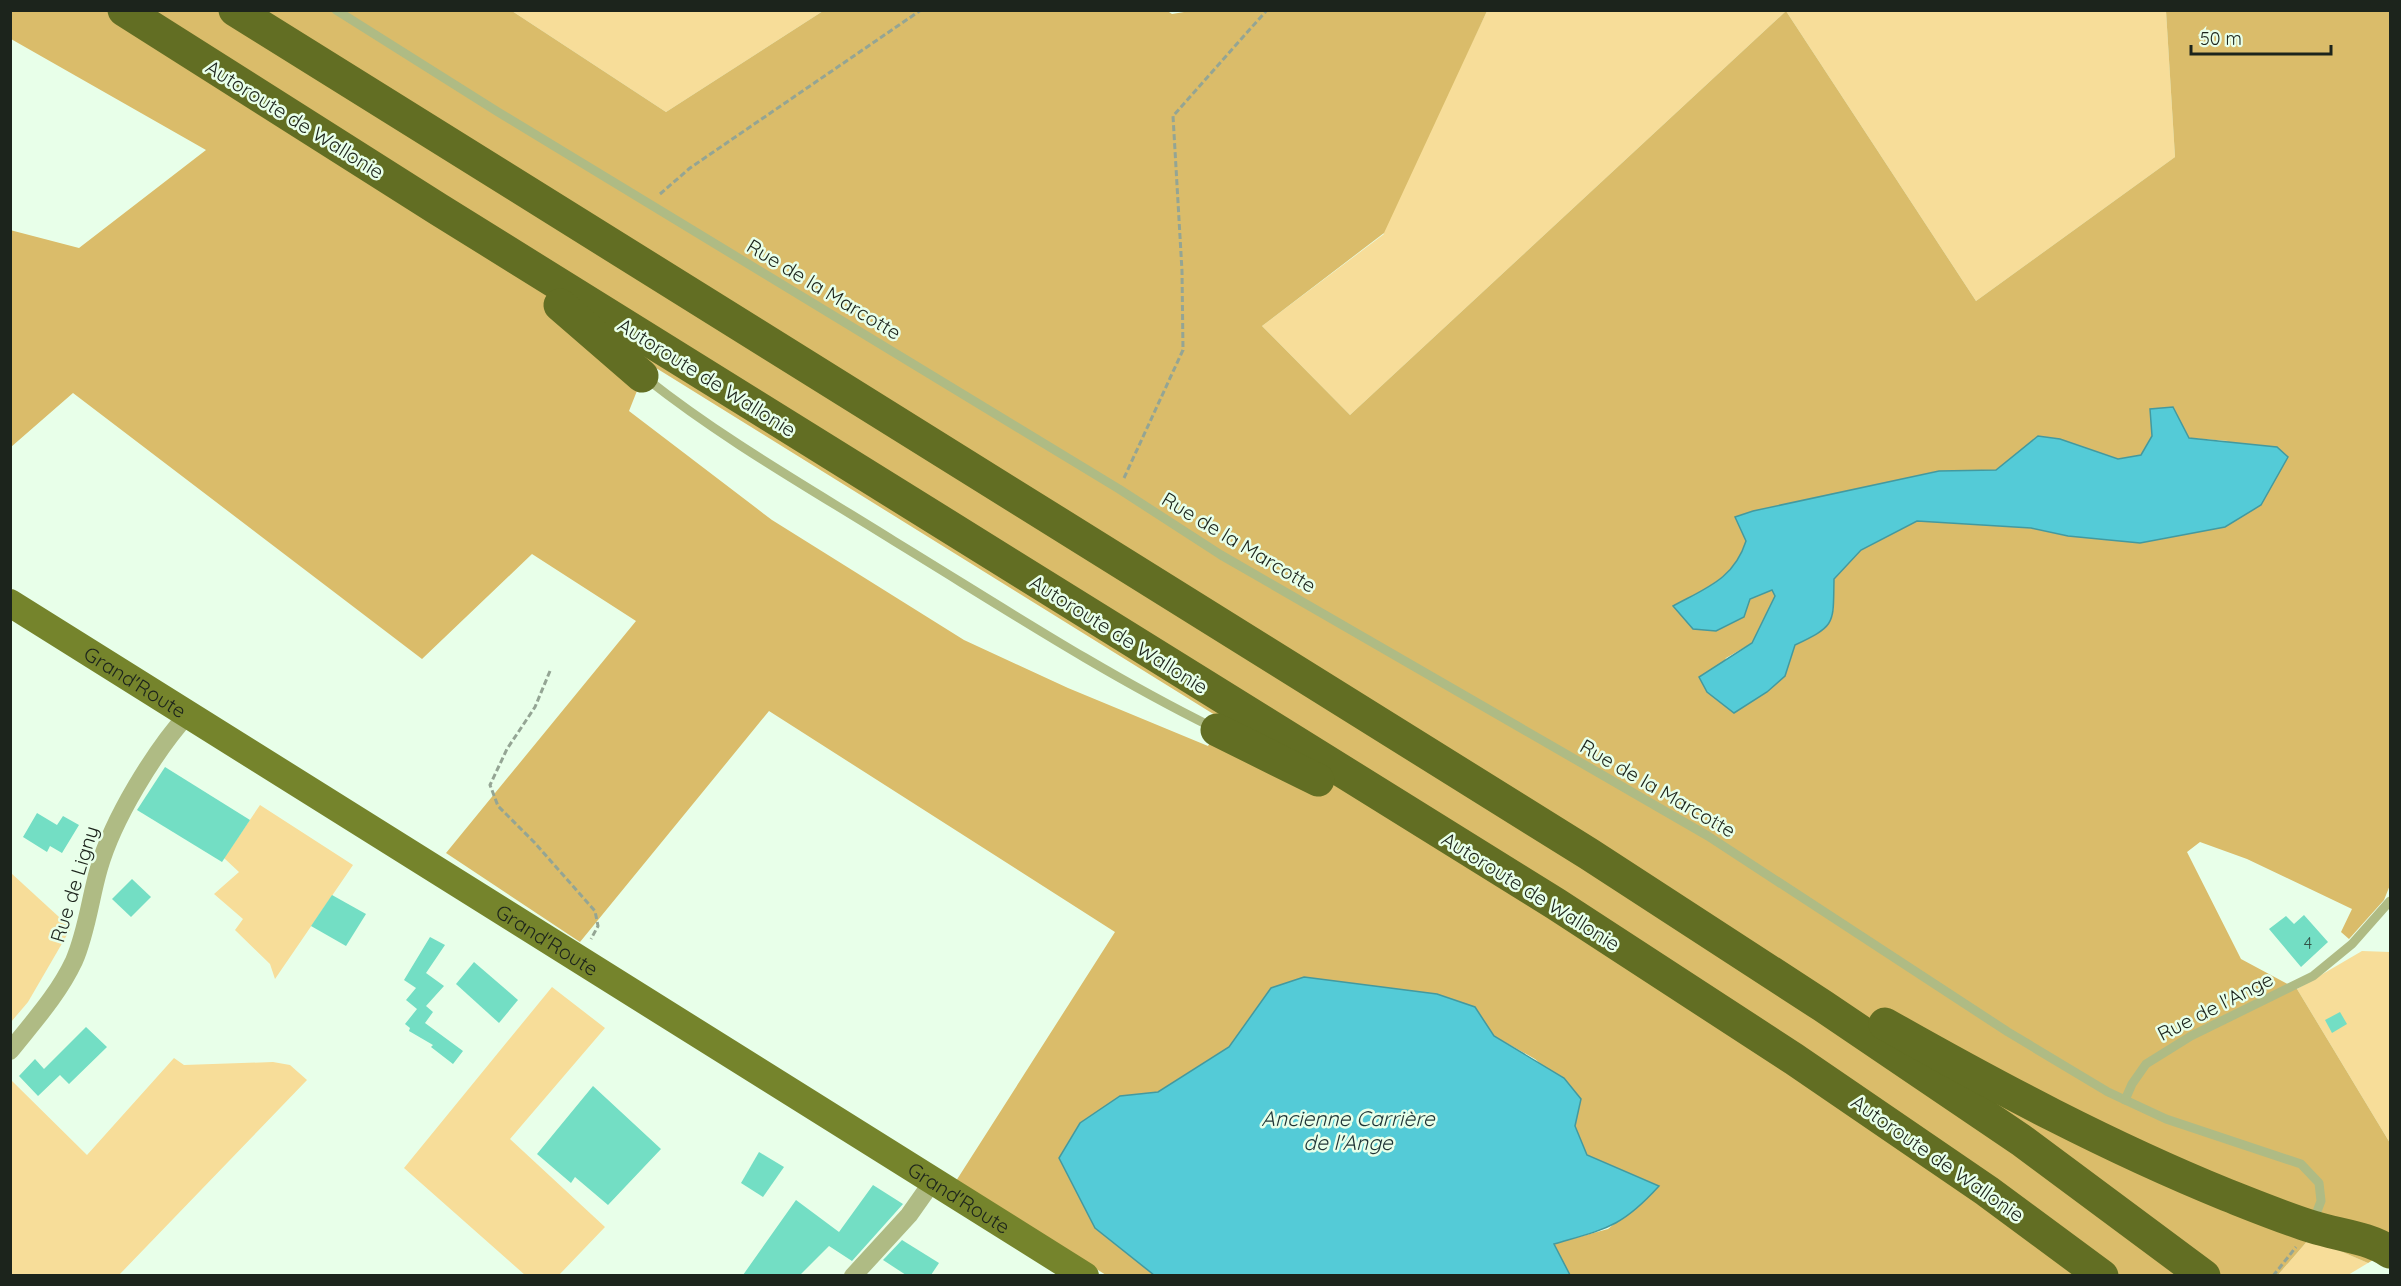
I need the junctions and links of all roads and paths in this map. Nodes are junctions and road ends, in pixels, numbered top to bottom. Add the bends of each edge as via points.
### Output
1 (124, 10) edge
2 (236, 10) edge
3 (336, 10) edge
4 (921, 10) edge
5 (1267, 10) edge
6 (650, 203) junction
7 (438, 210) junction
8 (642, 376) joint
9 (1119, 489) junction
10 (10, 603) edge
11 (10, 625) edge
12 (550, 671) dead end
13 (182, 721) junction
14 (1218, 730) joint
15 (1446, 838) junction
16 (2391, 901) edge
17 (579, 959) junction
18 (1823, 1006) junction
19 (10, 1051) edge
20 (2125, 1100) junction
21 (928, 1188) junction
22 (2312, 1226) junction
23 (2391, 1252) edge
24 (853, 1275) edge
25 (1056, 1275) edge
26 (1085, 1275) edge
27 (2102, 1275) edge
28 (2204, 1275) edge
29 (2273, 1275) edge

1 - 7 highway, Autoroute de Wallonie
2 - 18 highway via 1588,854
3 - 6 lane, Rue de la Marcotte
4 - 6 path via 690,168
5 - 9 path via 1173,116 1183,350
6 - 9 lane, Rue de la Marcotte
7 - 8 highway via 561,305
7 - 15 highway, Autoroute de Wallonie
8 - 14 lane via 760,458 1087,661
9 - 20 lane, Rue de la Marcotte via 1221,555 1708,836 2008,1032
10 - 13 main road, Grand'Route
11 - 13 main road, Grand'Route
12 - 17 path via 535,707 507,749 490,785 498,807 595,911 598,926
13 - 17 main road, Grand'Route
13 - 19 street, Rue de Ligny via 133,794 108,841 85,930 61,986
13 - 21 main road, Grand'Route
14 - 15 highway via 1360,802
15 - 27 highway, Autoroute de Wallonie via 1556,904 1794,1059
16 - 20 lane, Rue de l'Ange via 2352,944 2313,976 2191,1036 2146,1064
17 - 21 main road, Grand'Route
18 - 22 highway via 1869,1015 1975,1075 2114,1145
18 - 28 highway via 2021,1140
20 - 22 lane via 2166,1119 2301,1164 2319,1183 2321,1201
21 - 24 street
21 - 25 main road, Grand'Route
21 - 26 main road, Grand'Route
22 - 23 highway via 2380,1245
22 - 29 path

